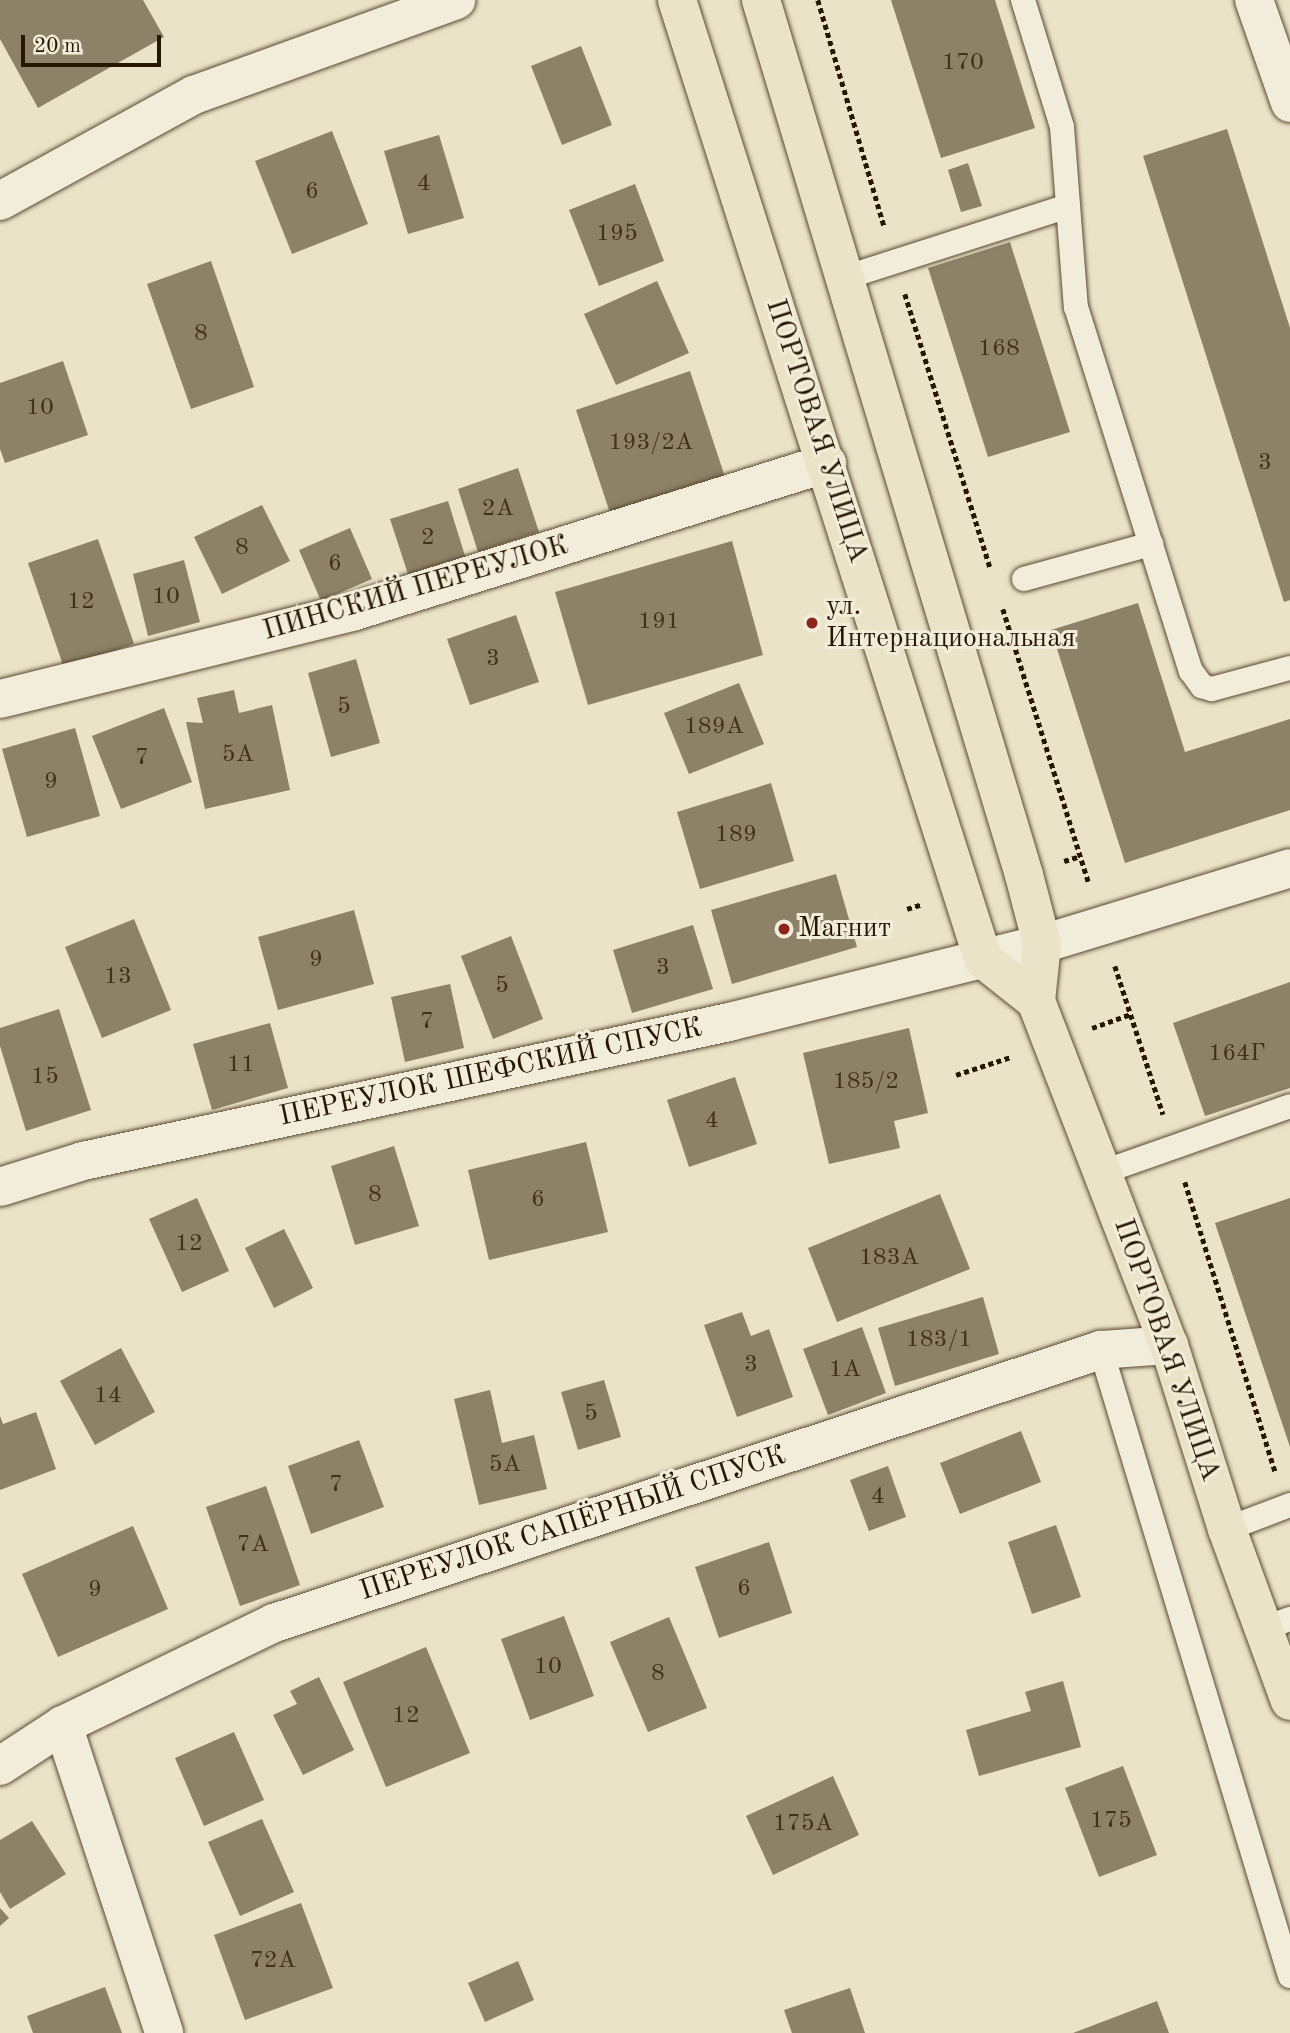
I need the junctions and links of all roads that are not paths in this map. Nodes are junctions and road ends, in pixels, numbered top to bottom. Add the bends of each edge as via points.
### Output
1 (456, 0) edge
2 (677, 0) edge
3 (761, 0) edge
4 (1023, 0) edge
5 (1254, 0) edge
6 (1290, 103) edge
7 (0, 201) edge
8 (1068, 206) junction
9 (844, 278) junction
10 (827, 463) junction
11 (1151, 544) junction
12 (1024, 579) dead end
13 (1290, 668) edge
14 (0, 699) edge
15 (1290, 868) edge
16 (1042, 944) junction
17 (983, 959) junction
18 (1036, 1001) junction
19 (1290, 1106) edge
20 (1103, 1172) junction
21 (0, 1188) edge
22 (1169, 1345) junction
23 (1101, 1350) junction
24 (1288, 1506) edge
25 (1227, 1529) junction
26 (1277, 1624) edge
27 (1290, 1701) edge
28 (63, 1725) junction
29 (0, 1766) edge
30 (1290, 1976) edge
31 (164, 2033) edge

1 - 7 street via 194,95
2 - 10 main road, ПОРТОВАЯ УЛИЦА
3 - 9 main road, ПОРТОВАЯ УЛИЦА
4 - 8 lane via 1062,127
5 - 6 street
8 - 9 lane
8 - 11 lane via 1076,307
9 - 16 main road, ПОРТОВАЯ УЛИЦА
10 - 14 street, ПИНСКИЙ ПЕРЕУЛОК via 352,612
10 - 17 main road, ПОРТОВАЯ УЛИЦА
11 - 12 lane
11 - 13 lane via 1191,671 1202,686 1225,688
15 - 16 street, ПЕРЕУЛОК ШЕФСКИЙ СПУСК
16 - 17 street, ПЕРЕУЛОК ШЕФСКИЙ СПУСК
16 - 18 main road, ПОРТОВАЯ УЛИЦА
17 - 18 main road
17 - 21 street, ПЕРЕУЛОК ШЕФСКИЙ СПУСК via 729,1022 83,1161
18 - 20 main road, ПОРТОВАЯ УЛИЦА
19 - 20 lane
20 - 22 main road, ПОРТОВАЯ УЛИЦА
22 - 23 street, ПЕРЕУЛОК САПЁРНЫЙ СПУСК
22 - 25 main road, ПОРТОВАЯ УЛИЦА
23 - 28 street, ПЕРЕУЛОК САПЁРНЫЙ СПУСК via 274,1623
23 - 30 lane
24 - 25 lane
25 - 26 main road, ПОРТОВАЯ УЛИЦА
26 - 27 main road, ПОРТОВАЯ УЛИЦА
28 - 29 street, ПЕРЕУЛОК САПЁРНЫЙ СПУСК
28 - 31 street

